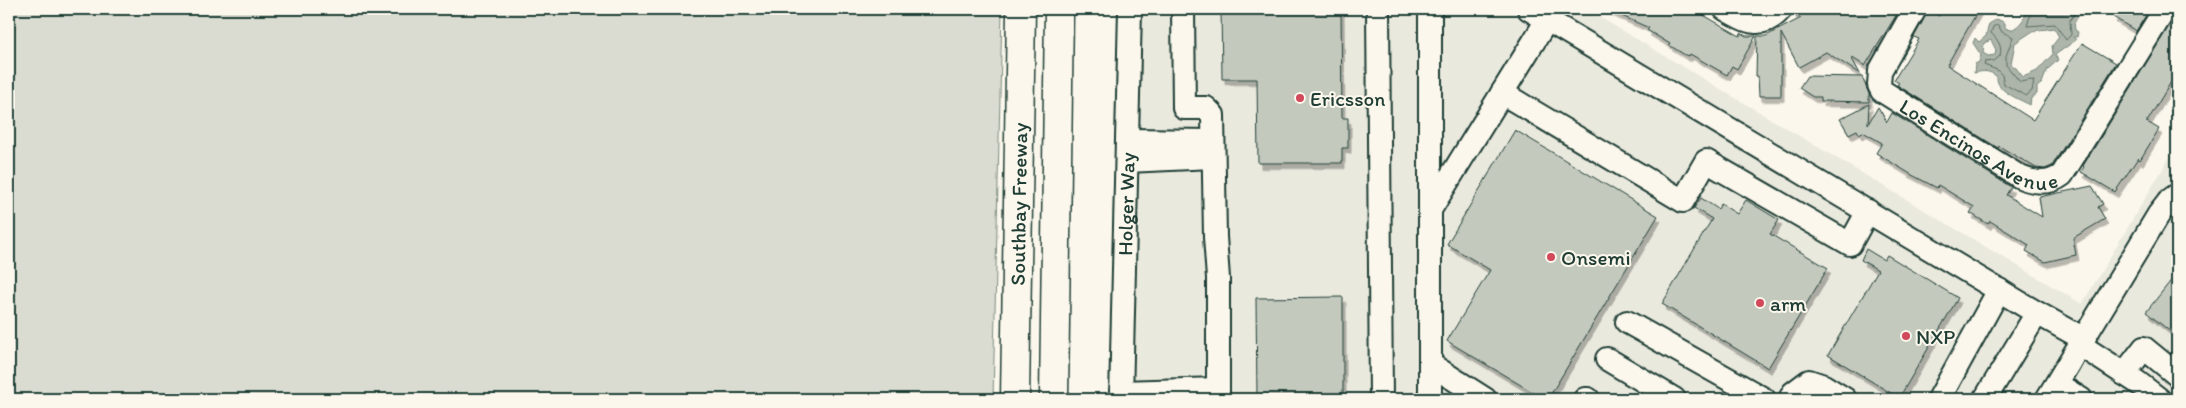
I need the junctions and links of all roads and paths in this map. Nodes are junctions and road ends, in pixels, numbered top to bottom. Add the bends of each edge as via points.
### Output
1 (1021, 9) edge
2 (1059, 9) edge
3 (1130, 9) edge
4 (1183, 9) edge
5 (1378, 9) edge
6 (1430, 9) edge
7 (1725, 9) edge
8 (1782, 9) edge
9 (1915, 9) edge
10 (2165, 9) edge
11 (1538, 14) edge
12 (1502, 93) junction
13 (1213, 149) junction
14 (1127, 151) junction
15 (2177, 195) edge
16 (1430, 210) junction
17 (1868, 212) junction
18 (1999, 290) junction
19 (2037, 313) junction
20 (1627, 322) dead end
21 (2082, 342) junction
22 (1607, 359) dead end
23 (1430, 364) junction
24 (2124, 374) junction
25 (2177, 375) edge
26 (2052, 392) edge
27 (1218, 394) edge
28 (1121, 396) edge
29 (1015, 399) edge
30 (1054, 399) edge
31 (1381, 399) edge
32 (1430, 399) edge
33 (1484, 399) edge
34 (1674, 399) edge
35 (1764, 399) edge
36 (1790, 399) edge
37 (1845, 399) edge
38 (1939, 399) edge
39 (1985, 399) edge
40 (2081, 399) edge
41 (2159, 399) edge

1 - 29 highway, Southbay Freeway
2 - 30 highway, Southbay Freeway
3 - 14 street, Holger Way
4 - 13 street via 1184,108 1206,108 1213,115
5 - 31 street
6 - 16 street
7 - 8 street via 1754,22 1764,21
9 - 10 street, Los Encinos Avenue via 1880,72 1882,91 2030,181 2054,181 2062,175
11 - 12 street
11 - 17 street
12 - 16 street
12 - 17 street via 1683,201 1706,161 1850,244
13 - 14 street
13 - 27 street
14 - 28 street, Holger Way
15 - 21 street via 2159,214
16 - 23 street
17 - 18 street
18 - 19 street
18 - 38 street
19 - 21 street
19 - 39 street
20 - 35 street
21 - 24 street
21 - 26 street
22 - 34 street
23 - 32 street
23 - 33 street
24 - 25 street via 2144,348
24 - 41 street
26 - 40 street
27 - 28 street
36 - 37 street via 1809,381

